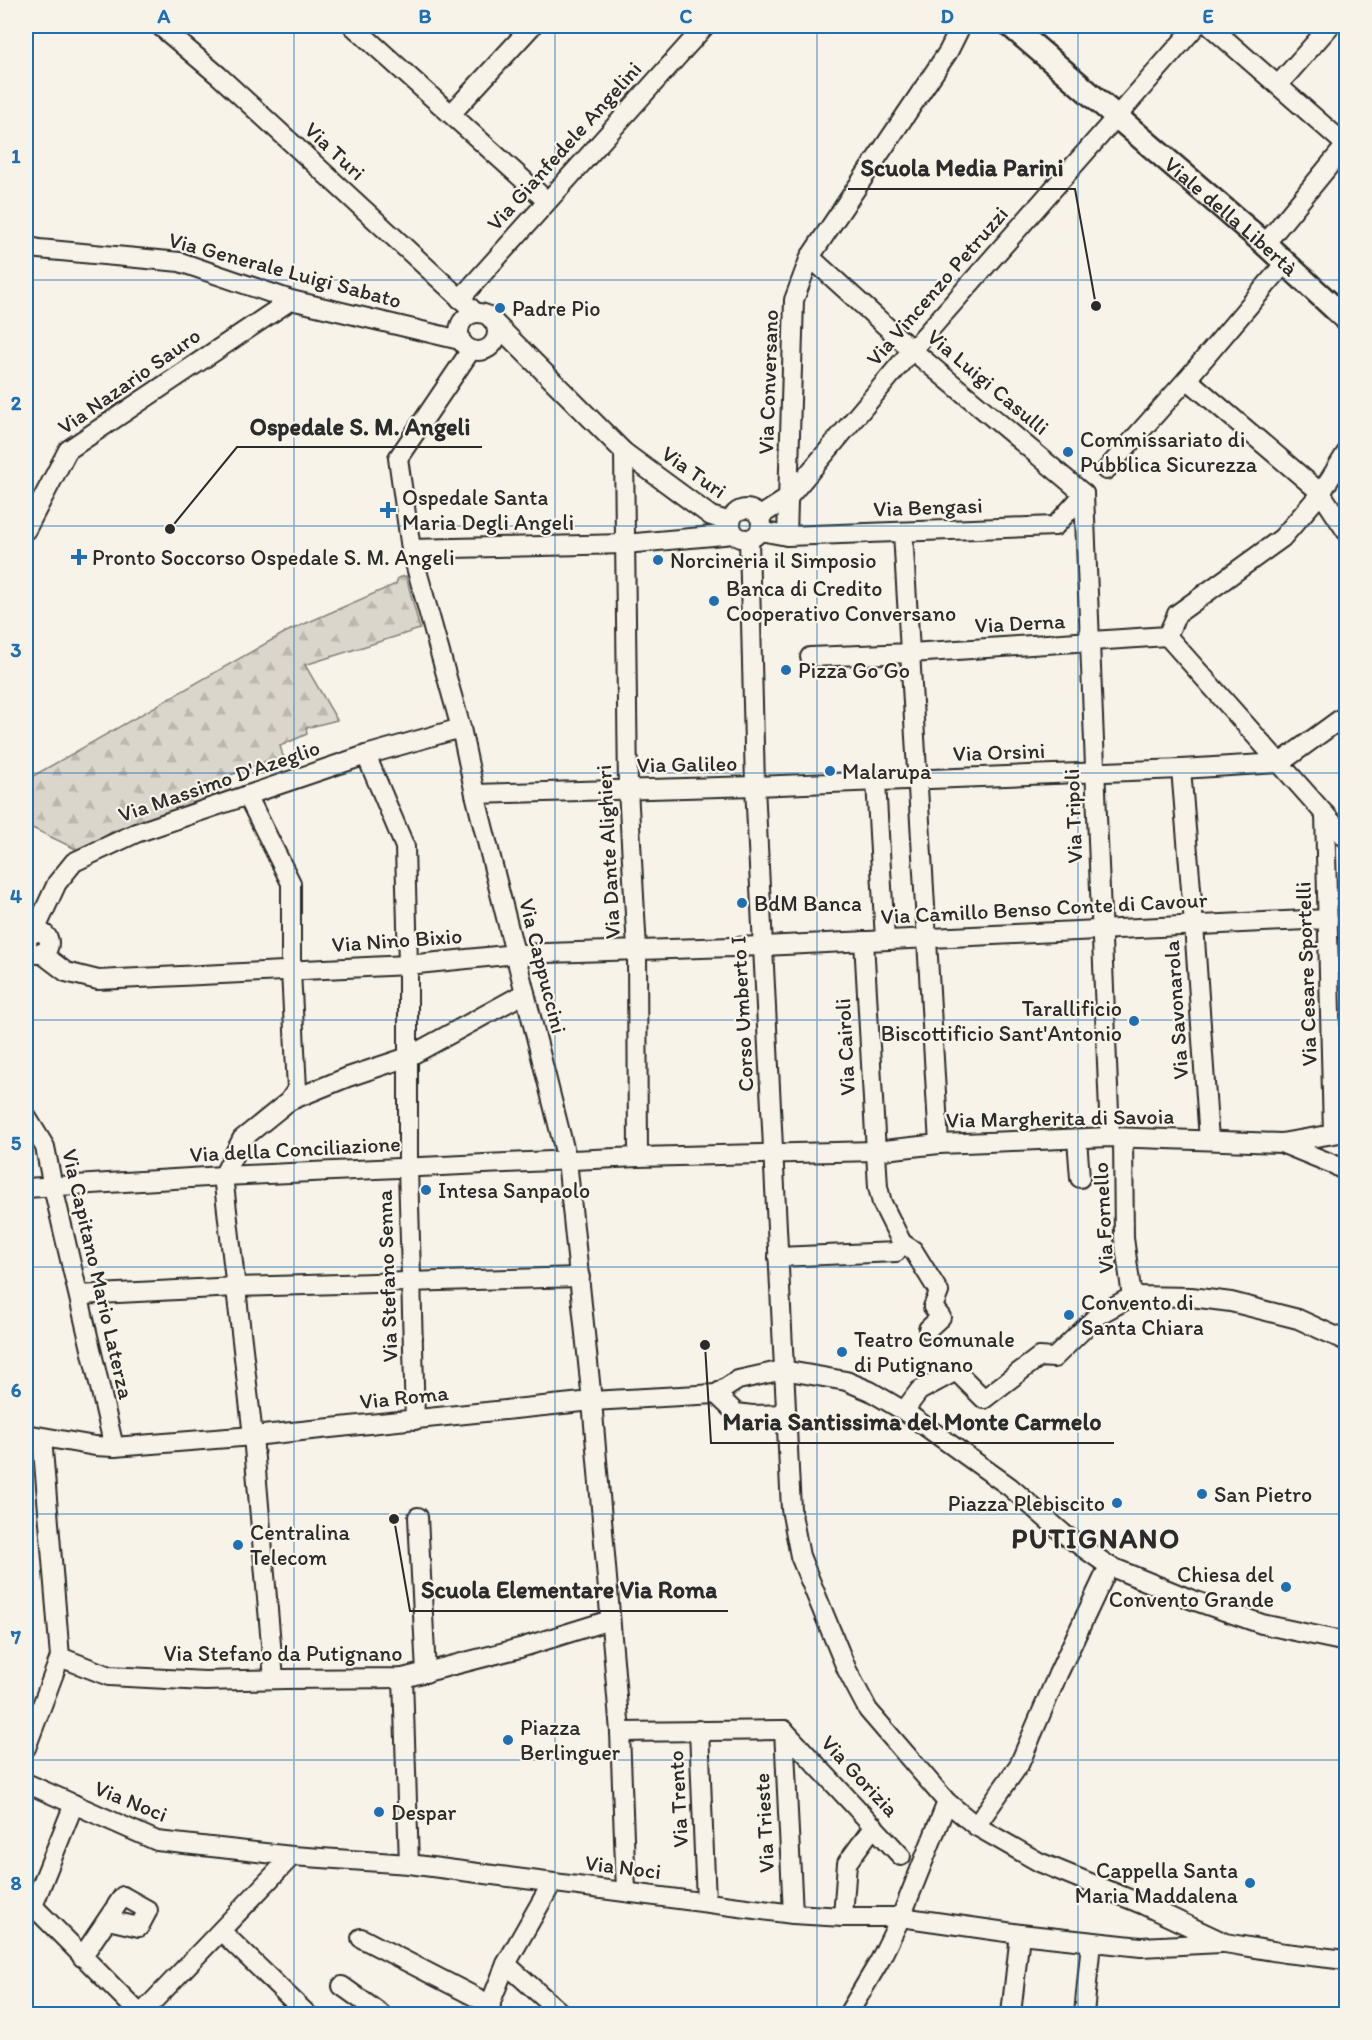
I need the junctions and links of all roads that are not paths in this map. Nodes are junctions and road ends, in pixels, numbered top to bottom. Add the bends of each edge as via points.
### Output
1 (160, 26) edge
2 (353, 26) edge
3 (532, 26) edge
4 (961, 26) edge
5 (1011, 26) edge
6 (1196, 26) edge
7 (1210, 26) edge
8 (1330, 26) edge
9 (694, 29) edge
10 (374, 32) edge
11 (1278, 85) junction
12 (451, 114) junction
13 (1114, 117) junction
14 (1346, 145) edge
15 (547, 201) junction
16 (1265, 244) junction
17 (26, 246) edge
18 (810, 257) junction
19 (1285, 263) junction
20 (460, 299) junction
21 (291, 300) junction
22 (484, 316) junction
23 (1347, 319) edge
24 (466, 345) junction
25 (493, 345) junction
26 (912, 350) junction
27 (529, 357) junction
28 (1186, 379) junction
29 (624, 452) junction
30 (1347, 453) edge
31 (1106, 470) dead end
32 (1321, 493) junction
33 (1084, 494) junction
34 (788, 498) junction
35 (747, 528) junction
36 (26, 530) edge
37 (1347, 531) edge
38 (903, 533) junction
39 (787, 536) junction
40 (625, 544) junction
41 (411, 549) junction
42 (1167, 636) junction
43 (1090, 643) junction
44 (910, 653) junction
45 (810, 657) dead end
46 (1347, 715) edge
47 (461, 728) junction
48 (366, 755) junction
49 (1280, 763) junction
50 (1181, 769) junction
51 (1095, 772) junction
52 (918, 779) junction
53 (876, 781) junction
54 (755, 786) junction
55 (628, 789) junction
56 (476, 794) junction
57 (247, 795) junction
58 (1325, 814) junction
59 (1347, 838) edge
60 (1328, 919) junction
61 (1194, 925) junction
62 (1101, 929) junction
63 (927, 938) junction
64 (885, 940) junction
65 (864, 941) junction
66 (31, 946) edge
67 (763, 946) junction
68 (637, 950) junction
69 (516, 954) junction
70 (408, 965) junction
71 (291, 971) junction
72 (525, 993) junction
73 (1339, 1008) edge
74 (408, 1057) junction
75 (289, 1101) junction
76 (26, 1116) edge
77 (1340, 1133) edge
78 (1116, 1137) junction
79 (1077, 1139) junction
80 (1209, 1140) junction
81 (1281, 1143) junction
82 (939, 1144) junction
83 (875, 1151) junction
84 (773, 1154) junction
85 (639, 1157) junction
86 (567, 1160) junction
87 (408, 1168) junction
88 (1347, 1172) edge
89 (223, 1176) junction
90 (1080, 1178) dead end
91 (53, 1187) junction
92 (26, 1188) edge
93 (902, 1243) junction
94 (778, 1257) junction
95 (580, 1277) junction
96 (412, 1282) junction
97 (236, 1287) junction
98 (79, 1295) junction
99 (1132, 1297) junction
100 (928, 1329) dead end
101 (1347, 1341) edge
102 (783, 1370) junction
103 (716, 1394) junction
104 (592, 1401) junction
105 (904, 1412) junction
106 (785, 1414) junction
107 (415, 1420) junction
108 (34, 1436) edge
109 (253, 1436) junction
110 (114, 1447) junction
111 (418, 1517) dead end
112 (1109, 1566) junction
113 (610, 1620) junction
114 (1347, 1642) edge
115 (60, 1657) junction
116 (426, 1673) junction
117 (403, 1678) junction
118 (274, 1679) junction
119 (699, 1730) junction
120 (784, 1730) junction
121 (620, 1732) junction
122 (26, 1748) edge
123 (26, 1783) edge
124 (947, 1802) junction
125 (74, 1804) junction
126 (874, 1826) junction
127 (976, 1826) junction
128 (292, 1856) junction
129 (901, 1856) dead end
130 (409, 1864) junction
131 (552, 1883) junction
132 (626, 1891) junction
133 (706, 1902) junction
134 (29, 1911) edge
135 (793, 1914) junction
136 (843, 1917) junction
137 (901, 1917) junction
138 (108, 1920) dead end
139 (221, 1931) junction
140 (1020, 1934) junction
141 (361, 1938) dead end
142 (1091, 1942) junction
143 (1226, 1943) junction
144 (82, 1957) junction
145 (1347, 1960) edge
146 (506, 1964) junction
147 (342, 1986) dead end
148 (488, 2010) edge
149 (141, 2014) edge
150 (308, 2014) edge
151 (381, 2014) edge
152 (562, 2014) edge
153 (848, 2014) edge
154 (1011, 2014) edge
155 (1084, 2014) edge

1 - 20 street, Via Turi
2 - 10 street
3 - 12 street
4 - 18 street, Via Conversano via 948,52
5 - 13 main road, Viale della Libertà
6 - 13 street, Via Vincenzo Petruzzi
7 - 11 street
8 - 11 street
9 - 15 street, Via Gianfedele Angelini
10 - 12 street
11 - 14 street
12 - 15 street
13 - 16 main road, Viale della Libertà
13 - 26 street, Via Vincenzo Petruzzi
14 - 16 street
15 - 20 street, Via Gianfedele Angelini
16 - 19 main road, Viale della Libertà
17 - 21 street, Via Generale Luigi Sabato via 180,262
18 - 26 street, Via Luigi Casulli
18 - 34 street, Via Conversano via 794,300
19 - 23 main road, Viale della Libertà
19 - 28 street
20 - 22 street, Via Turi
21 - 24 street, Via Generale Luigi Sabato
21 - 36 street, Via Nazario Sauro via 68,450
22 - 24 street, Via Cappuccini via 470,315 461,322 459,334
22 - 25 street via 495,324 497,335
22 - 27 street, Via Turi
24 - 25 street via 483,351
24 - 41 street, Via Cappuccini via 398,459
25 - 27 street, Via Turi
26 - 33 street, Via Luigi Casulli
26 - 34 street, Via Vincenzo Petruzzi
27 - 29 street, Via Turi
28 - 31 street
28 - 32 street
29 - 35 street, Via Turi via 711,516
29 - 40 street, Via Dante Alighieri
30 - 32 street
32 - 37 street
32 - 42 street via 1282,538 1177,614
33 - 38 street, Via Bengasi via 1055,526
33 - 43 street, Via Tripoli
34 - 35 street, Via Vincenzo Petruzzi
34 - 39 street, Via Conversano
35 - 39 street, Via Bengasi
35 - 40 street
35 - 54 street, Corso Umberto I
38 - 39 street, Via Bengasi
38 - 44 street
40 - 41 street
40 - 55 street, Via Dante Alighieri
41 - 47 street, Via Cappuccini
42 - 43 street, Via Derna
42 - 49 street
43 - 44 street, Via Derna
43 - 51 street, Via Tripoli
44 - 45 street, Via Derna
44 - 52 street
46 - 49 street
47 - 48 street, Via Massimo D'Azeglio
47 - 56 street, Via Cappuccini
48 - 57 street, Via Massimo D'Azeglio
48 - 70 street, Via Stefano Senna via 405,847
49 - 50 street, Via Orsini
49 - 58 street
50 - 51 street, Via Orsini
50 - 61 street, Via Savonarola
51 - 52 street, Via Orsini
51 - 62 street, Via Tripoli
52 - 53 street, Via Orsini
52 - 63 street
53 - 54 street, Via Orsini
53 - 64 street
54 - 55 street, Via Galileo
54 - 67 street, Corso Umberto I
55 - 56 street, Via Galileo
55 - 68 street, Via Dante Alighieri
56 - 69 street, Via Cappuccini
57 - 66 street, Via Massimo D'Azeglio via 136,833 74,862 57,883
57 - 71 street via 291,883
58 - 59 street
58 - 60 street, Via Cesare Sportelli
60 - 61 street, Via Camillo Benso Conte di Cavour
60 - 73 street, Via Cesare Sportelli
61 - 62 street, Via Camillo Benso Conte di Cavour
61 - 80 street, Via Savonarola
62 - 63 street, Via Camillo Benso Conte di Cavour
62 - 78 street, Via Tripoli
63 - 64 street, Via Camillo Benso Conte di Cavour
63 - 82 street
64 - 65 street, Via Camillo Benso Conte di Cavour
65 - 67 street, Via Camillo Benso Conte di Cavour
65 - 83 street, Via Cairoli
66 - 71 street, Via Nino Bixio via 66,972 98,980
67 - 68 street, Via Nino Bixio
67 - 84 street, Corso Umberto I
68 - 69 street, Via Nino Bixio
68 - 85 street, Via Dante Alighieri
69 - 70 street, Via Nino Bixio
69 - 72 street, Via Cappuccini
70 - 71 street, Via Nino Bixio
70 - 74 street, Via Stefano Senna
71 - 75 street via 297,1089
72 - 74 street
72 - 86 street, Via Cappuccini
73 - 77 street, Via Cesare Sportelli
74 - 75 street
74 - 87 street, Via Stefano Senna
75 - 89 street via 242,1139
76 - 91 street, Via Capitano Mario Laterza via 45,1148
77 - 81 street, Via Margherita di Savoia
78 - 79 street, Via Margherita di Savoia
78 - 80 street, Via Margherita di Savoia
78 - 99 street, Via Fornello
79 - 82 street, Via Margherita di Savoia
79 - 90 street
80 - 81 street, Via Margherita di Savoia
81 - 88 street
82 - 83 street, Via Margherita di Savoia
83 - 84 street, Via Margherita di Savoia
83 - 93 street, Via Cairoli via 882,1203
84 - 85 street, Via Margherita di Savoia
84 - 94 street, Corso Umberto I
85 - 86 street, Via della Conciliazione
86 - 87 street, Via della Conciliazione
86 - 95 street, Via Cappuccini
87 - 89 street, Via della Conciliazione
87 - 96 street, Via Stefano Senna
89 - 91 street, Via della Conciliazione
89 - 97 street
91 - 92 street, Via della Conciliazione
91 - 98 street, Via Capitano Mario Laterza
93 - 94 street via 896,1252
93 - 100 street, Via Cairoli via 913,1250 939,1292 933,1307 941,1317
94 - 102 street, Corso Umberto I
95 - 96 street
95 - 104 street, Via Cappuccini
96 - 97 street
96 - 107 street, Via Stefano Senna
97 - 98 street
97 - 109 street
98 - 110 street, Via Capitano Mario Laterza
99 - 101 street via 1231,1302 1298,1318
99 - 105 street via 1098,1315 1054,1358 1039,1357 984,1399 956,1371 918,1391
102 - 103 street, Via Roma via 738,1380
102 - 105 street via 846,1381 870,1390
102 - 106 street, Corso Umberto I
103 - 104 street, Via Roma
103 - 106 street via 736,1413
104 - 107 street, Via Roma
104 - 113 street, Via Cappuccini
105 - 112 street via 1010,1487 1065,1535
106 - 124 street, Corso Umberto I via 791,1509 800,1556 847,1670 868,1710
107 - 109 street, Via Roma
108 - 110 street, Via Roma
108 - 115 street
109 - 110 street, Via Roma
109 - 118 street
111 - 116 street
112 - 114 street via 1262,1624
112 - 127 street via 1019,1765
113 - 116 street, Via Stefano da Putignano
113 - 121 street, Via Cappuccini
115 - 118 street, Via Stefano da Putignano via 109,1676 205,1681
115 - 122 street
116 - 117 street, Via Stefano da Putignano
117 - 118 street, Via Stefano da Putignano
117 - 130 street
119 - 120 street
119 - 121 street
119 - 133 street, Via Trento
120 - 126 street, Via Gorizia
120 - 135 street, Via Trieste
121 - 132 street, Via Cappuccini
123 - 125 street, Via Noci
124 - 127 street, Corso Umberto I
124 - 137 street
125 - 128 street, Via Noci via 157,1841
125 - 134 street
126 - 129 street, Via Gorizia
126 - 136 street via 848,1863
127 - 143 street, Corso Umberto I via 1039,1862
128 - 130 street, Via Noci
128 - 139 street
130 - 131 street, Via Noci
131 - 132 street, Via Noci
131 - 146 street
132 - 133 street, Via Noci
133 - 135 street, Via Noci
134 - 144 street
135 - 136 street, Via Noci
136 - 137 street, Via Noci
137 - 140 street, Via Noci
137 - 153 street
138 - 144 street
139 - 149 street
139 - 150 street
140 - 142 street, Via Noci
140 - 154 street
141 - 148 street
142 - 143 street, Via Noci via 1141,1947
142 - 155 street
143 - 145 street
144 - 149 street
146 - 148 street
146 - 152 street
147 - 151 street

